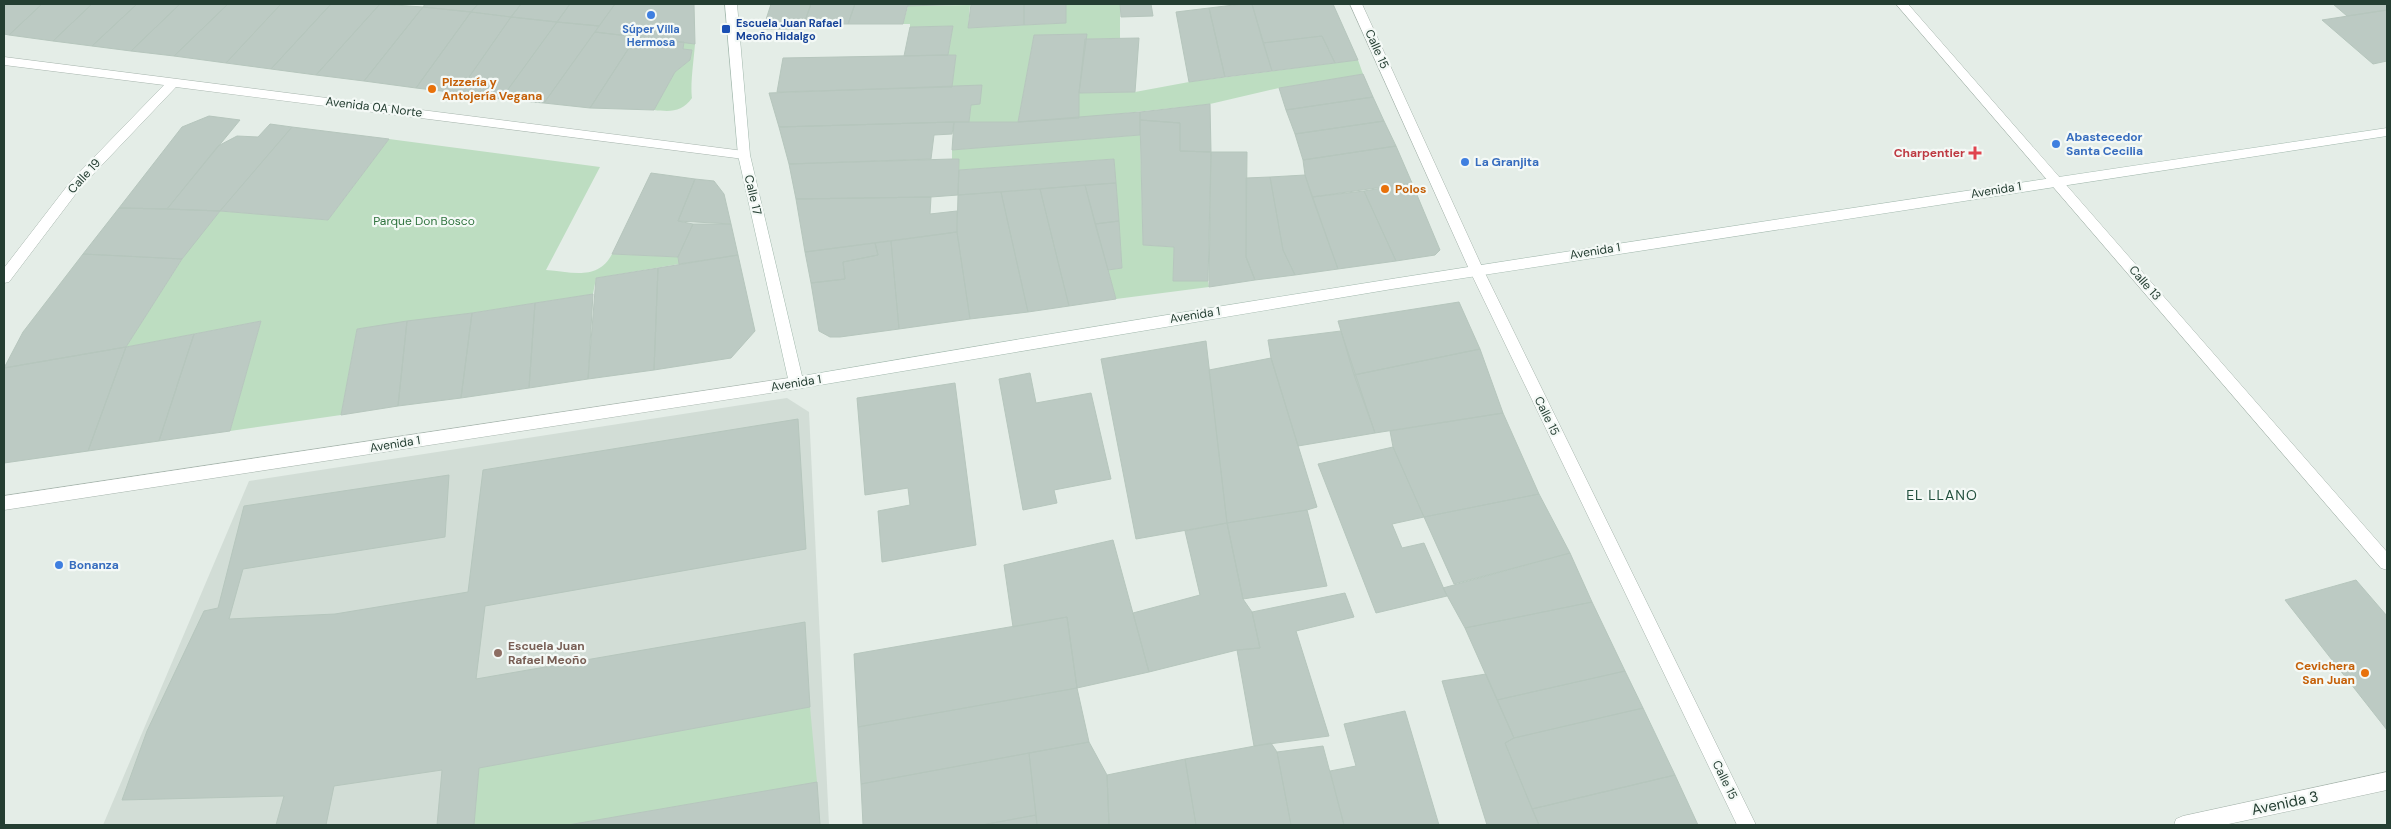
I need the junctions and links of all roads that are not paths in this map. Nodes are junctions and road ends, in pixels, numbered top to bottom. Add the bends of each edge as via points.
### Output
1 (730, 4) edge
2 (1356, 4) edge
3 (1902, 4) edge
4 (4, 61) edge
5 (174, 82) junction
6 (2387, 132) edge
7 (744, 155) junction
8 (2057, 181) junction
9 (1476, 269) junction
10 (4, 278) edge
11 (796, 383) junction
12 (4, 503) edge
13 (2387, 563) edge
14 (2387, 781) edge
15 (1746, 825) edge
16 (2183, 825) edge

1 - 7 street, Calle 17
2 - 9 street, Calle 15
3 - 8 street, Calle 13
4 - 5 street, Avenida 0A Norte
5 - 7 street, Avenida 0A Norte
5 - 10 street, Calle 19 via 76,184
6 - 8 street, Avenida 1
7 - 11 street, Calle 17
8 - 9 street, Avenida 1
8 - 13 street, Calle 13
9 - 11 street, Avenida 1
9 - 15 street, Calle 15
11 - 12 street, Avenida 1
14 - 16 street, Avenida 3

